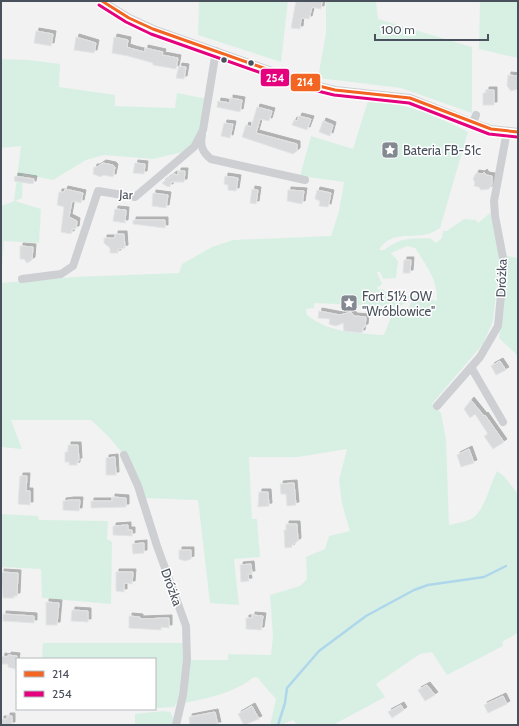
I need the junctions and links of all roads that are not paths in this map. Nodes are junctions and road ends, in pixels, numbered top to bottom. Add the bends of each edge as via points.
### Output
1 (102, 1) edge
2 (216, 51) junction
3 (476, 115) dead end
4 (473, 123) junction
5 (203, 130) junction
6 (507, 131) junction
7 (518, 132) edge
8 (305, 180) dead end
9 (22, 279) dead end
10 (471, 367) junction
11 (437, 406) dead end
12 (503, 422) dead end
13 (124, 455) dead end
14 (176, 725) edge

1 - 2 street via 135,21
2 - 4 street via 317,86 410,98
2 - 5 street, Jar
3 - 4 street
4 - 6 street
5 - 8 street via 201,143 204,154 211,159
5 - 9 street, Jar via 194,147 135,197 98,191 72,266 67,271 62,274
6 - 7 street
6 - 10 street, Dróżka via 494,201 504,263 498,326 480,357
10 - 11 street, Dróżka
10 - 12 street
13 - 14 street, Dróżka via 186,626 183,695

